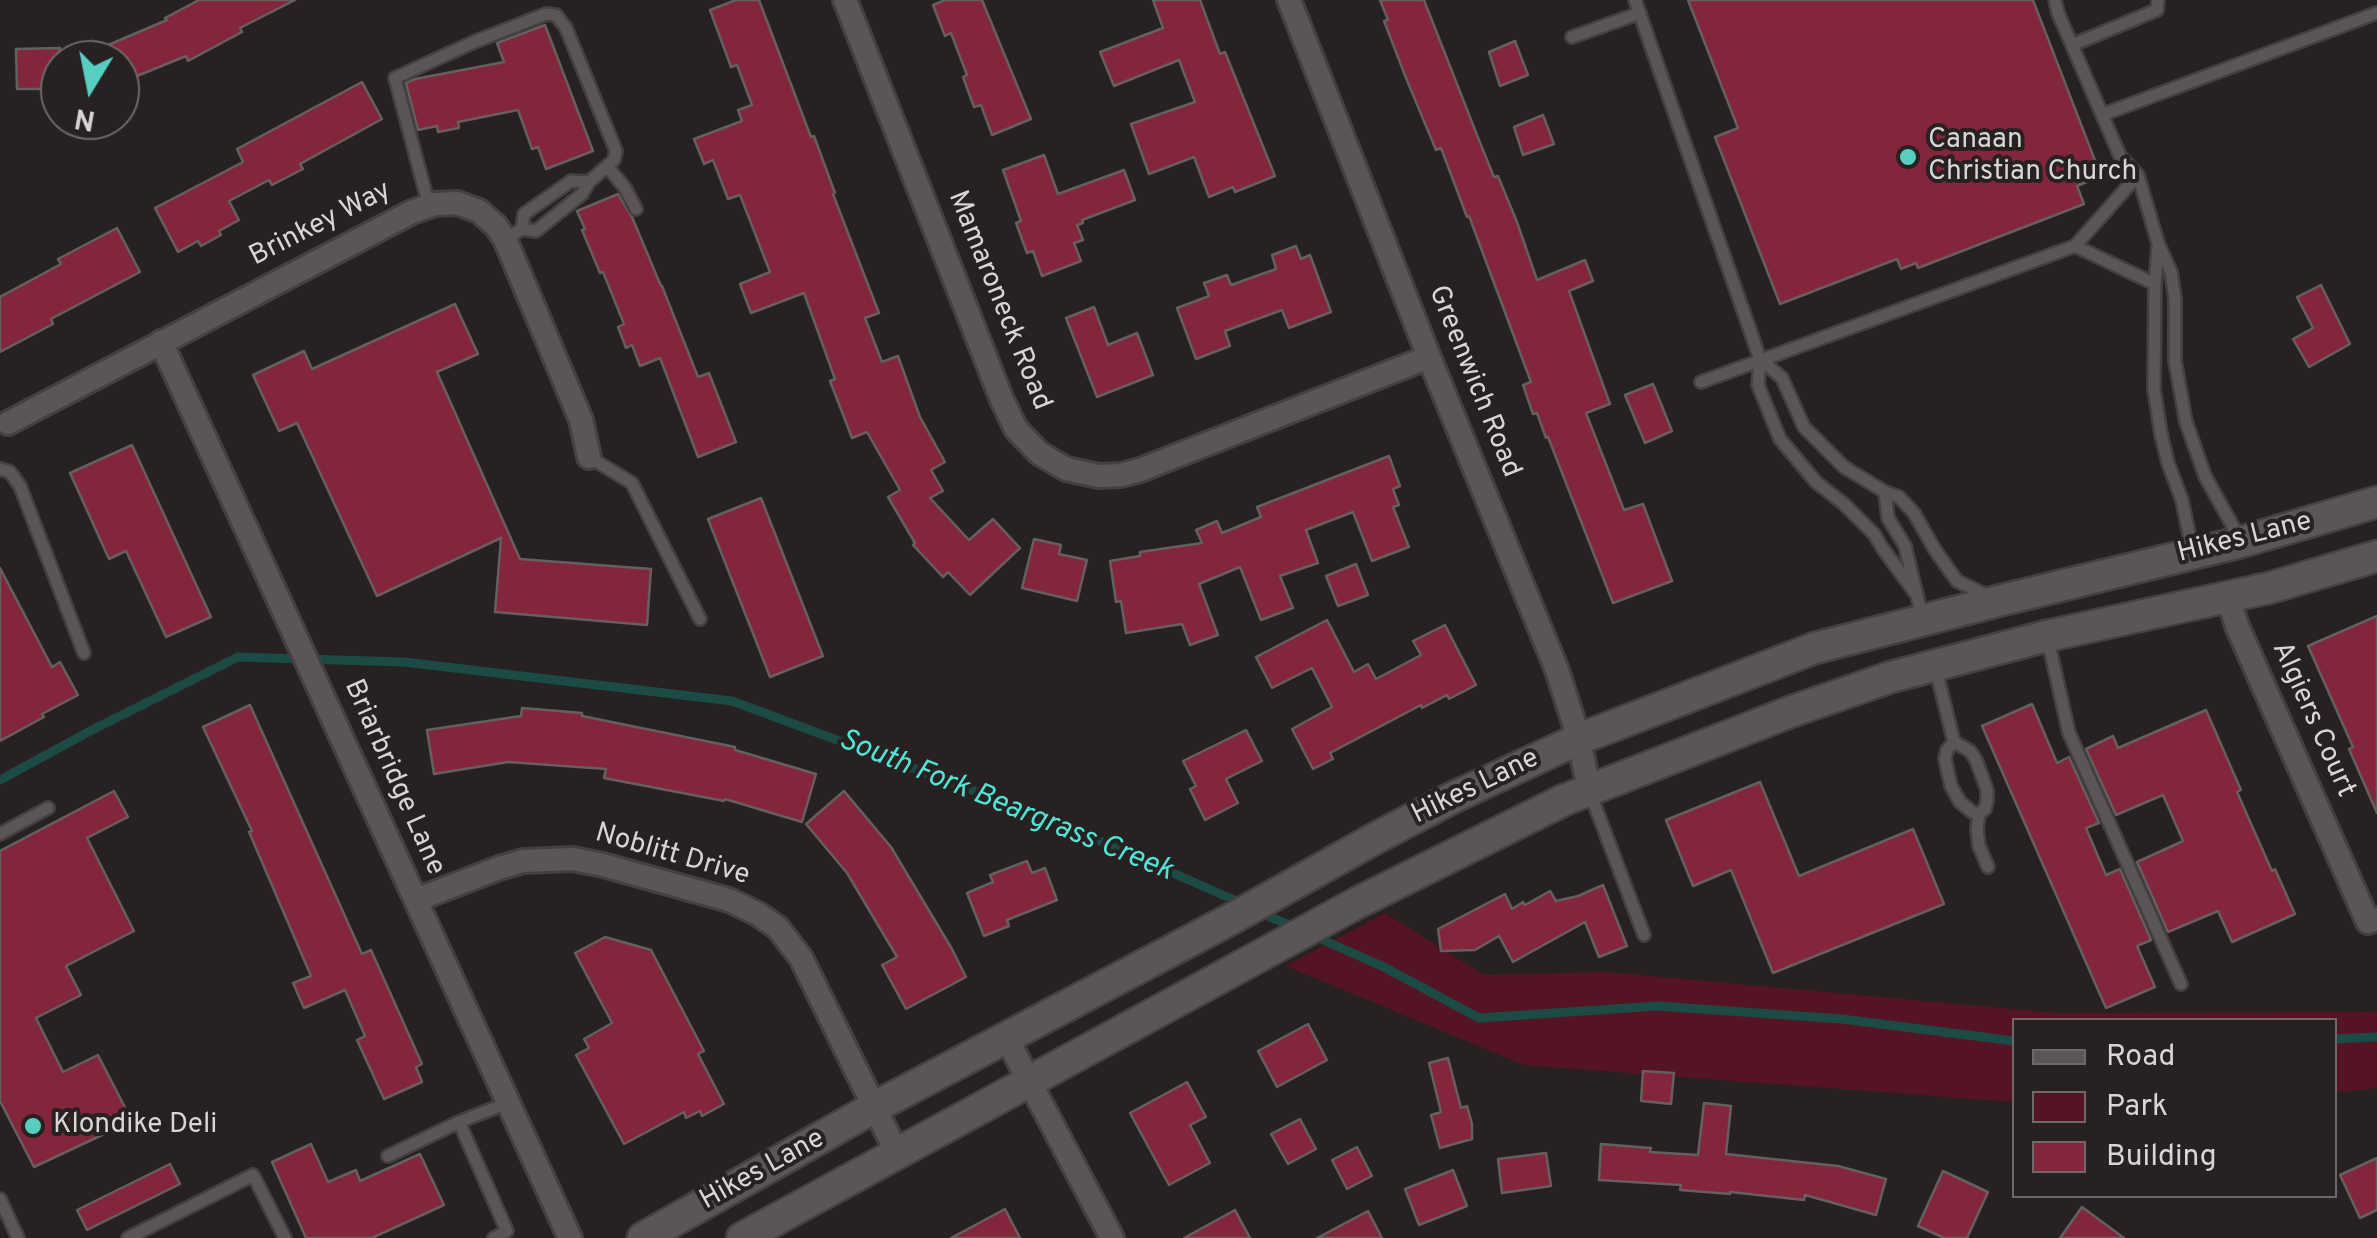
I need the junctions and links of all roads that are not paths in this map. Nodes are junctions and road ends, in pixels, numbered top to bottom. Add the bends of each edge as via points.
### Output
1 (845, 0) edge
2 (1289, 0) edge
3 (1635, 0) edge
4 (2055, 0) edge
5 (2158, 0) edge
6 (1640, 13) junction
7 (2377, 13) edge
8 (1572, 37) dead end
9 (2072, 45) junction
10 (2104, 114) junction
11 (606, 166) junction
12 (2138, 175) junction
13 (589, 182) junction
14 (428, 206) junction
15 (636, 209) dead end
16 (513, 234) junction
17 (2158, 243) junction
18 (2075, 246) junction
19 (2155, 284) junction
20 (162, 342) junction
21 (1430, 358) junction
22 (1760, 359) junction
23 (1701, 382) dead end
24 (8, 422) dead end
25 (589, 456) joint
26 (0, 469) edge
27 (1885, 492) junction
28 (2377, 502) edge
29 (2241, 542) junction
30 (2192, 553) junction
31 (2377, 556) edge
32 (2228, 596) junction
33 (1998, 601) junction
34 (1919, 607) junction
35 (700, 619) dead end
36 (2048, 636) junction
37 (84, 653) dead end
38 (1934, 666) junction
39 (1578, 739) junction
40 (1954, 742) junction
41 (1589, 790) junction
42 (48, 808) dead end
43 (1979, 814) junction
44 (0, 834) edge
45 (1988, 867) dead end
46 (416, 900) junction
47 (2373, 921) edge
48 (1644, 935) dead end
49 (2181, 984) dead end
50 (1007, 1040) junction
51 (1029, 1081) junction
52 (510, 1102) junction
53 (874, 1108) junction
54 (460, 1122) junction
55 (897, 1152) junction
56 (388, 1156) dead end
57 (1, 1203) edge
58 (18, 1238) edge
59 (128, 1238) edge
60 (284, 1238) edge
61 (494, 1238) edge
62 (570, 1238) edge
63 (643, 1238) edge
64 (742, 1238) edge
65 (1112, 1238) edge

1 - 21 street, Mamaroneck Road via 1002,400 1016,429 1039,453 1066,469 1120,475
2 - 21 street, Greenwich Road
3 - 6 lane
4 - 9 lane
5 - 9 lane via 2158,10
6 - 8 lane
6 - 22 lane
7 - 10 lane
9 - 10 lane
10 - 12 lane via 2120,156
11 - 13 lane
11 - 14 lane via 616,151 566,28 546,14 395,78
11 - 15 lane
12 - 17 lane
12 - 18 lane
13 - 16 lane via 536,232
13 - 16 lane via 571,181 524,214
14 - 16 street, Brinkey Way via 457,203
14 - 20 street, Brinkey Way
16 - 25 street, Brinkey Way
17 - 19 lane
17 - 29 lane via 2171,272 2186,422
18 - 19 lane
18 - 22 lane
19 - 30 lane via 2154,388
20 - 24 street, Brinkey Way
20 - 46 street, Briarbridge Lane
21 - 39 street, Greenwich Road via 1558,670
22 - 23 lane
22 - 27 lane via 1782,378 1804,427 1844,467
22 - 34 lane via 1758,385 1780,439 1874,534
25 - 35 lane via 632,483
26 - 37 lane via 20,486
27 - 33 lane via 1914,513 1958,581
27 - 34 lane
28 - 29 main road, Hikes Lane
29 - 30 main road, Hikes Lane
30 - 33 main road, Hikes Lane
31 - 32 main road, Hikes Lane
32 - 36 main road, Hikes Lane
32 - 47 street, Algiers Court
33 - 34 main road, Hikes Lane
34 - 39 main road, Hikes Lane
36 - 38 main road, Hikes Lane
36 - 49 lane via 2069,733
38 - 40 lane
38 - 41 main road, Hikes Lane via 1790,712
39 - 41 street, Greenwich Road
39 - 50 main road, Hikes Lane via 1454,797
40 - 43 lane via 1970,751 1982,776 1987,801
40 - 43 lane via 1945,759 1952,786 1960,802
41 - 48 lane
41 - 51 main road, Hikes Lane via 1357,903
42 - 44 lane
43 - 45 lane via 1979,846
46 - 52 street, Briarbridge Lane
46 - 53 street, Noblitt Drive via 499,868 548,858 603,865 729,900 778,928 794,947
50 - 51 street
50 - 53 main road, Hikes Lane
51 - 55 main road, Hikes Lane
51 - 65 street
52 - 54 lane
52 - 62 street, Briarbridge Lane
53 - 55 street, Noblitt Drive
53 - 63 main road, Hikes Lane
54 - 56 lane
54 - 61 lane via 508,1231
55 - 64 main road, Hikes Lane
57 - 58 lane
59 - 60 lane via 253,1175

